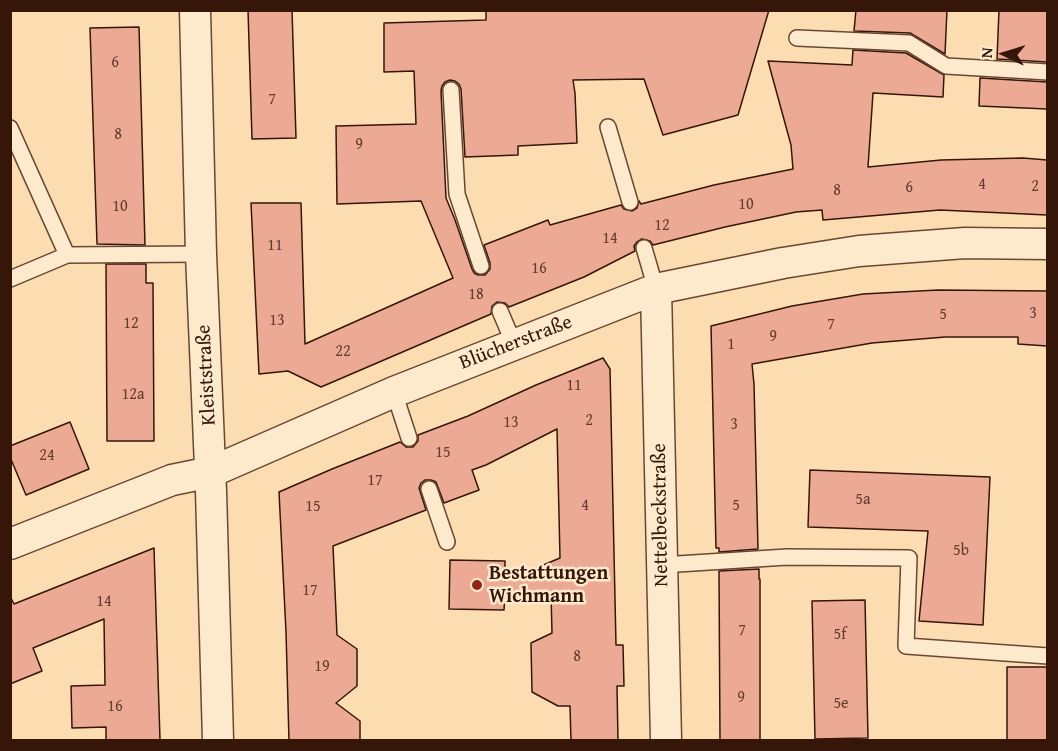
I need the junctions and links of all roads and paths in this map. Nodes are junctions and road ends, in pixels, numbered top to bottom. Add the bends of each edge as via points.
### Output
1 (195, 10) edge
2 (797, 38) dead end
3 (1047, 72) edge
4 (451, 90) dead end
5 (608, 127) dead end
6 (10, 128) edge
7 (630, 202) dead end
8 (1047, 244) edge
9 (644, 248) dead end
10 (201, 254) junction
11 (67, 255) junction
12 (480, 266) dead end
13 (10, 279) edge
14 (656, 289) junction
15 (500, 310) dead end
16 (514, 344) junction
17 (394, 392) junction
18 (409, 438) dead end
19 (211, 472) junction
20 (429, 489) dead end
21 (447, 542) dead end
22 (10, 544) edge
23 (662, 565) junction
24 (1047, 656) edge
25 (218, 741) edge
26 (666, 741) edge

1 - 10 street, Kleiststraße
2 - 3 lane via 909,43 946,66
4 - 12 lane via 457,194
5 - 7 lane
6 - 11 lane
8 - 14 street, Blücherstraße via 965,243 859,251
9 - 14 lane
10 - 11 lane
10 - 19 street, Kleiststraße
11 - 13 lane
14 - 16 street, Blücherstraße
14 - 23 street, Nettelbeckstraße
15 - 16 lane
16 - 17 street, Blücherstraße
17 - 18 lane
17 - 19 street, Blücherstraße
19 - 22 street, Blücherstraße via 172,480
19 - 25 street, Kleiststraße
20 - 21 lane
23 - 24 lane via 787,557 909,558 906,646
23 - 26 street, Nettelbeckstraße

